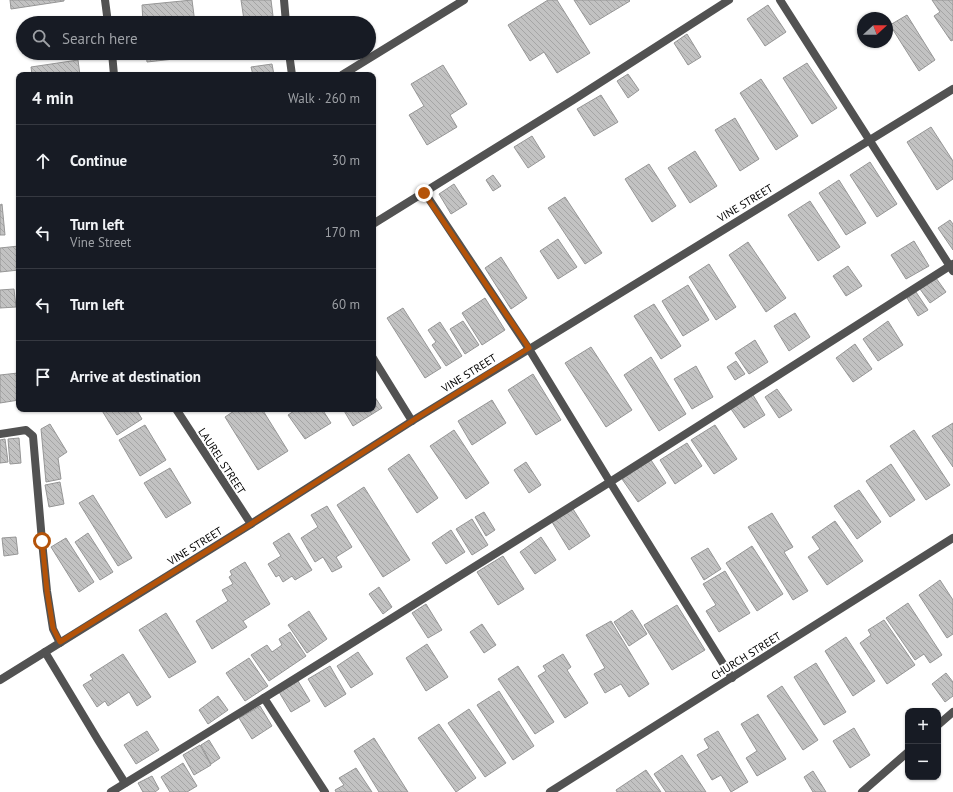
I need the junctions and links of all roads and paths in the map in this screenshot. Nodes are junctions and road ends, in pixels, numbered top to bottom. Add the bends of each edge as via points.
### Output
1 (105, 0) edge
2 (284, 0) edge
3 (464, 0) edge
4 (729, 0) edge
5 (780, 0) edge
6 (107, 16) edge
7 (285, 16) edge
8 (376, 54) edge
9 (113, 60) edge
10 (290, 60) edge
11 (366, 60) edge
12 (114, 72) edge
13 (292, 72) edge
14 (347, 72) edge
15 (953, 89) edge
16 (869, 140) junction
17 (424, 193) junction
18 (376, 222) edge
19 (952, 267) edge
20 (529, 348) junction
21 (376, 363) edge
22 (178, 412) edge
23 (412, 421) junction
24 (0, 434) edge
25 (610, 482) junction
26 (251, 524) junction
27 (953, 538) edge
28 (60, 642) junction
29 (46, 652) junction
30 (732, 678) junction
31 (0, 680) edge
32 (264, 698) junction
33 (953, 712) edge
34 (941, 722) edge
35 (905, 755) edge
36 (125, 783) junction
37 (111, 792) edge
38 (325, 792) edge
39 (550, 792) edge
40 (862, 792) edge

1 - 6 street
2 - 7 street
3 - 8 street
4 - 17 street
5 - 16 street
9 - 12 street
10 - 13 street
11 - 14 street
15 - 16 street, VINE STREET
16 - 19 street
16 - 20 street, VINE STREET
17 - 18 street
17 - 20 street
19 - 25 street
20 - 23 street, VINE STREET
20 - 25 street
21 - 23 street
22 - 26 street, LAUREL STREET
23 - 26 street, VINE STREET
24 - 28 street via 26,430 33,436 47,591 53,628
25 - 30 street
25 - 32 street
26 - 28 street, VINE STREET
27 - 30 street, CHURCH STREET
28 - 29 street, VINE STREET
29 - 31 street, VINE STREET
29 - 36 street
30 - 39 street, CHURCH STREET
32 - 36 street
32 - 38 street
33 - 34 street
35 - 40 street
36 - 37 street

